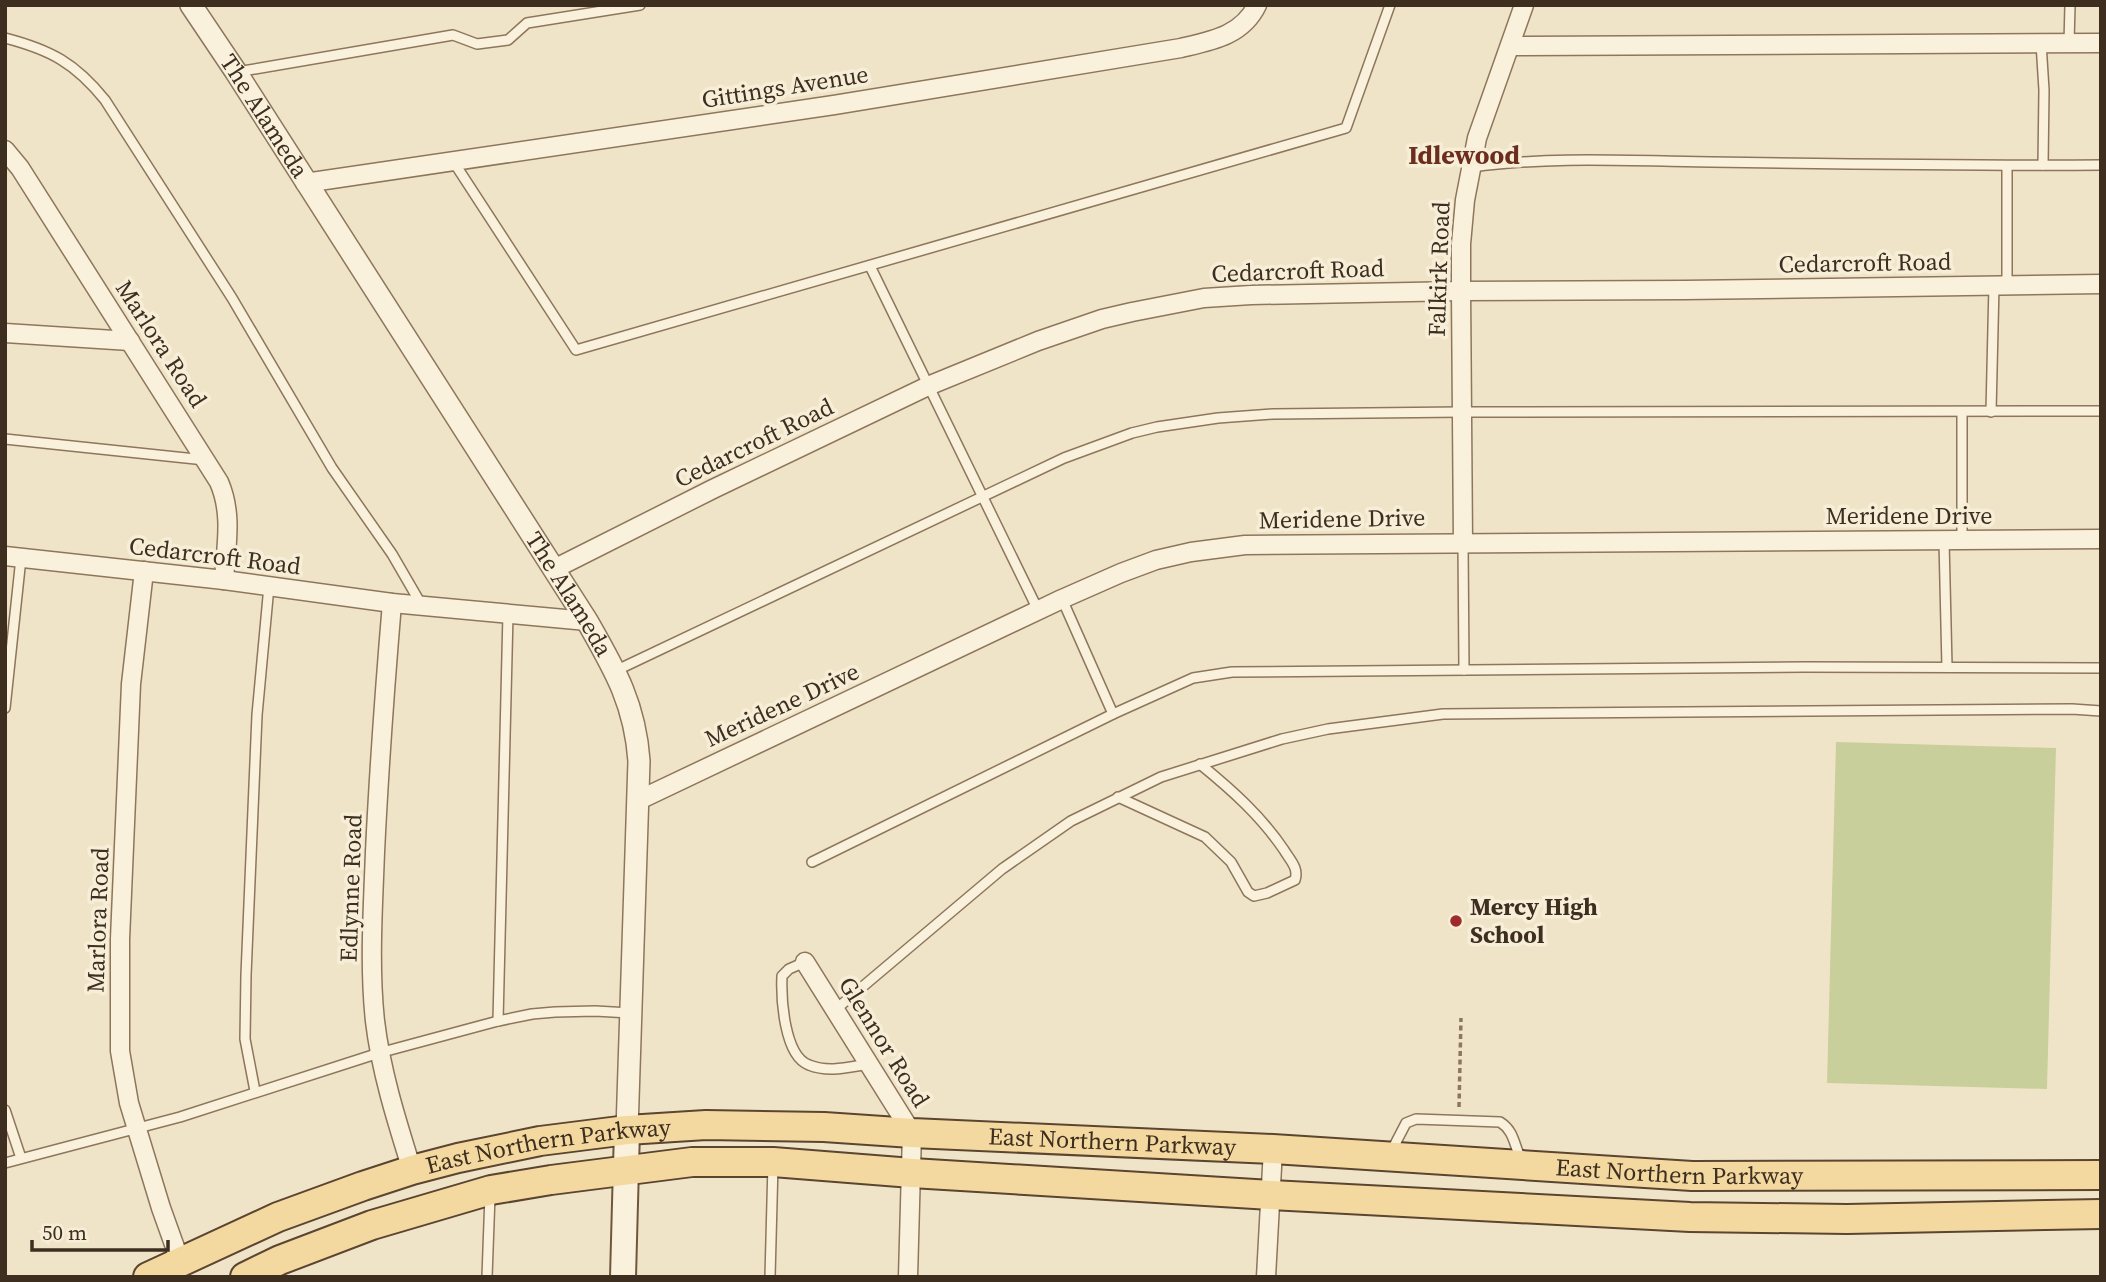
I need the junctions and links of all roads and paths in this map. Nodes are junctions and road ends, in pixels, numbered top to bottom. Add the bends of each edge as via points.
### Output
1 (191, 5) edge
2 (640, 5) edge
3 (1257, 5) edge
4 (1390, 5) edge
5 (1524, 5) edge
6 (2070, 5) edge
7 (5, 38) edge
8 (2041, 43) junction
9 (2070, 43) junction
10 (2101, 43) edge
11 (1510, 46) junction
12 (236, 72) junction
13 (5, 150) edge
14 (453, 161) junction
15 (2043, 165) junction
16 (2101, 165) edge
17 (2007, 166) junction
18 (1470, 167) junction
19 (305, 183) junction
20 (870, 266) junction
21 (2101, 284) edge
22 (2001, 285) junction
23 (1461, 291) junction
24 (5, 333) edge
25 (130, 341) junction
26 (928, 386) junction
27 (2101, 411) edge
28 (1462, 412) junction
29 (1991, 412) junction
30 (1962, 413) junction
31 (5, 439) edge
32 (206, 460) junction
33 (982, 497) junction
34 (2101, 539) edge
35 (1953, 541) junction
36 (1463, 543) junction
37 (13, 557) edge
38 (554, 569) junction
39 (144, 571) junction
40 (224, 580) junction
41 (269, 586) junction
42 (1062, 599) junction
43 (392, 603) junction
44 (422, 606) junction
45 (1038, 610) junction
46 (508, 614) junction
47 (587, 621) junction
48 (1947, 667) junction
49 (2101, 668) edge
50 (1464, 670) junction
51 (615, 671) junction
52 (5, 708) edge
53 (2101, 711) edge
54 (1113, 714) junction
55 (1200, 764) junction
56 (1118, 797) junction
57 (639, 800) junction
58 (812, 862) dead end
59 (805, 962) joint
60 (835, 1010) junction
61 (631, 1014) junction
62 (1461, 1018) dead end
63 (498, 1021) junction
64 (380, 1053) junction
65 (869, 1063) junction
66 (255, 1091) junction
67 (5, 1110) edge
68 (1459, 1111) dead end
69 (137, 1129) junction
70 (627, 1130) junction
71 (912, 1133) junction
72 (1273, 1149) junction
73 (1382, 1156) junction
74 (21, 1158) junction
75 (774, 1162) junction
76 (5, 1163) edge
77 (1524, 1165) junction
78 (412, 1170) junction
79 (625, 1170) junction
80 (912, 1173) junction
81 (2101, 1175) edge
82 (491, 1190) junction
83 (1270, 1195) junction
84 (2101, 1214) edge
85 (180, 1261) junction
86 (148, 1277) edge
87 (245, 1277) edge
88 (487, 1277) edge
89 (623, 1277) edge
90 (771, 1277) edge
91 (908, 1277) edge
92 (1266, 1277) edge

1 - 12 street, The Alameda
2 - 12 lane via 527,23 508,40 477,44 453,35
3 - 14 street, Gittings Avenue via 1230,34 1181,48
4 - 20 lane via 1346,128
5 - 11 street, Falkirk Road
6 - 9 lane
7 - 44 lane via 57,55 105,100
8 - 9 street
8 - 11 street
8 - 15 lane
9 - 10 street
11 - 18 street, Falkirk Road
12 - 19 street, The Alameda
13 - 25 street, Marlora Road
14 - 19 street, Gittings Avenue
14 - 20 lane via 576,350
15 - 16 lane
15 - 17 lane
17 - 18 lane via 1592,160
17 - 22 lane
18 - 23 street, Falkirk Road
19 - 38 street, The Alameda
20 - 26 lane
21 - 22 street, Cedarcroft Road
22 - 23 street, Cedarcroft Road
22 - 29 lane
23 - 26 street, Cedarcroft Road via 1204,298 1102,319
23 - 28 street, Falkirk Road
24 - 25 street
25 - 32 street, Marlora Road
26 - 33 lane
26 - 38 street, Cedarcroft Road
27 - 29 lane
28 - 30 lane
28 - 33 lane via 1273,414 1157,427 1064,458
28 - 36 street, Falkirk Road
29 - 30 lane
30 - 35 lane
31 - 32 lane
32 - 40 street, Marlora Road via 229,512
33 - 45 lane
33 - 51 lane
34 - 35 street, Meridene Drive
35 - 36 street, Meridene Drive
35 - 48 lane
36 - 42 street, Meridene Drive via 1245,545 1191,552 1156,560
36 - 50 lane
37 - 39 street, Cedarcroft Road
37 - 52 lane
38 - 47 street, The Alameda
39 - 40 street, Cedarcroft Road
39 - 69 street, Marlora Road via 131,684 120,984 120,1051
40 - 41 street, Cedarcroft Road
41 - 43 street, Cedarcroft Road
41 - 66 lane via 257,715 245,985 245,1039
42 - 45 street, Meridene Drive
42 - 54 lane
43 - 44 street, Cedarcroft Road
43 - 64 street, Edlynne Road via 374,888 373,980
44 - 46 street, Cedarcroft Road
45 - 57 street, Meridene Drive
46 - 47 street, Cedarcroft Road
46 - 63 lane
47 - 51 street, The Alameda
48 - 49 lane
48 - 50 lane
50 - 54 lane via 1232,672 1193,678
51 - 57 street, The Alameda via 638,739
53 - 55 lane via 1443,714 1328,729
54 - 58 lane
55 - 56 lane
55 - 56 lane via 1268,826 1296,869 1296,880 1254,896 1231,862 1205,837
56 - 60 lane via 1071,821 1002,869
57 - 61 street, The Alameda
59 - 60 street, Glennor Road
59 - 65 lane via 782,975 784,1017 793,1049 806,1064 823,1069
60 - 65 street, Glennor Road
61 - 63 lane via 555,1012
61 - 70 street, The Alameda
62 - 68 path
63 - 64 lane
64 - 66 lane
64 - 78 street, Edlynne Road
65 - 71 street, Glennor Road
66 - 69 lane
67 - 74 lane
69 - 74 lane
69 - 85 street, Marlora Road
70 - 71 main road, East Northern Parkway via 758,1124
70 - 78 main road, East Northern Parkway via 509,1147
70 - 79 main road, The Alameda
71 - 72 main road, East Northern Parkway
71 - 80 street, Glennor Road
72 - 73 main road, East Northern Parkway
72 - 83 street
73 - 77 main road, East Northern Parkway
73 - 77 lane via 1393,1148 1406,1123 1416,1119 1500,1122 1513,1136
74 - 76 lane
75 - 79 main road, East Northern Parkway
75 - 80 main road, East Northern Parkway
75 - 90 lane
77 - 81 main road, East Northern Parkway via 1692,1177
78 - 85 main road, East Northern Parkway via 278,1217
79 - 82 main road, East Northern Parkway
79 - 89 main road, The Alameda
80 - 83 main road, East Northern Parkway
80 - 91 street, Glennor Road
82 - 87 main road, East Northern Parkway via 372,1224
82 - 88 lane
83 - 84 main road, East Northern Parkway via 1690,1217
83 - 92 street
85 - 86 main road, East Northern Parkway

